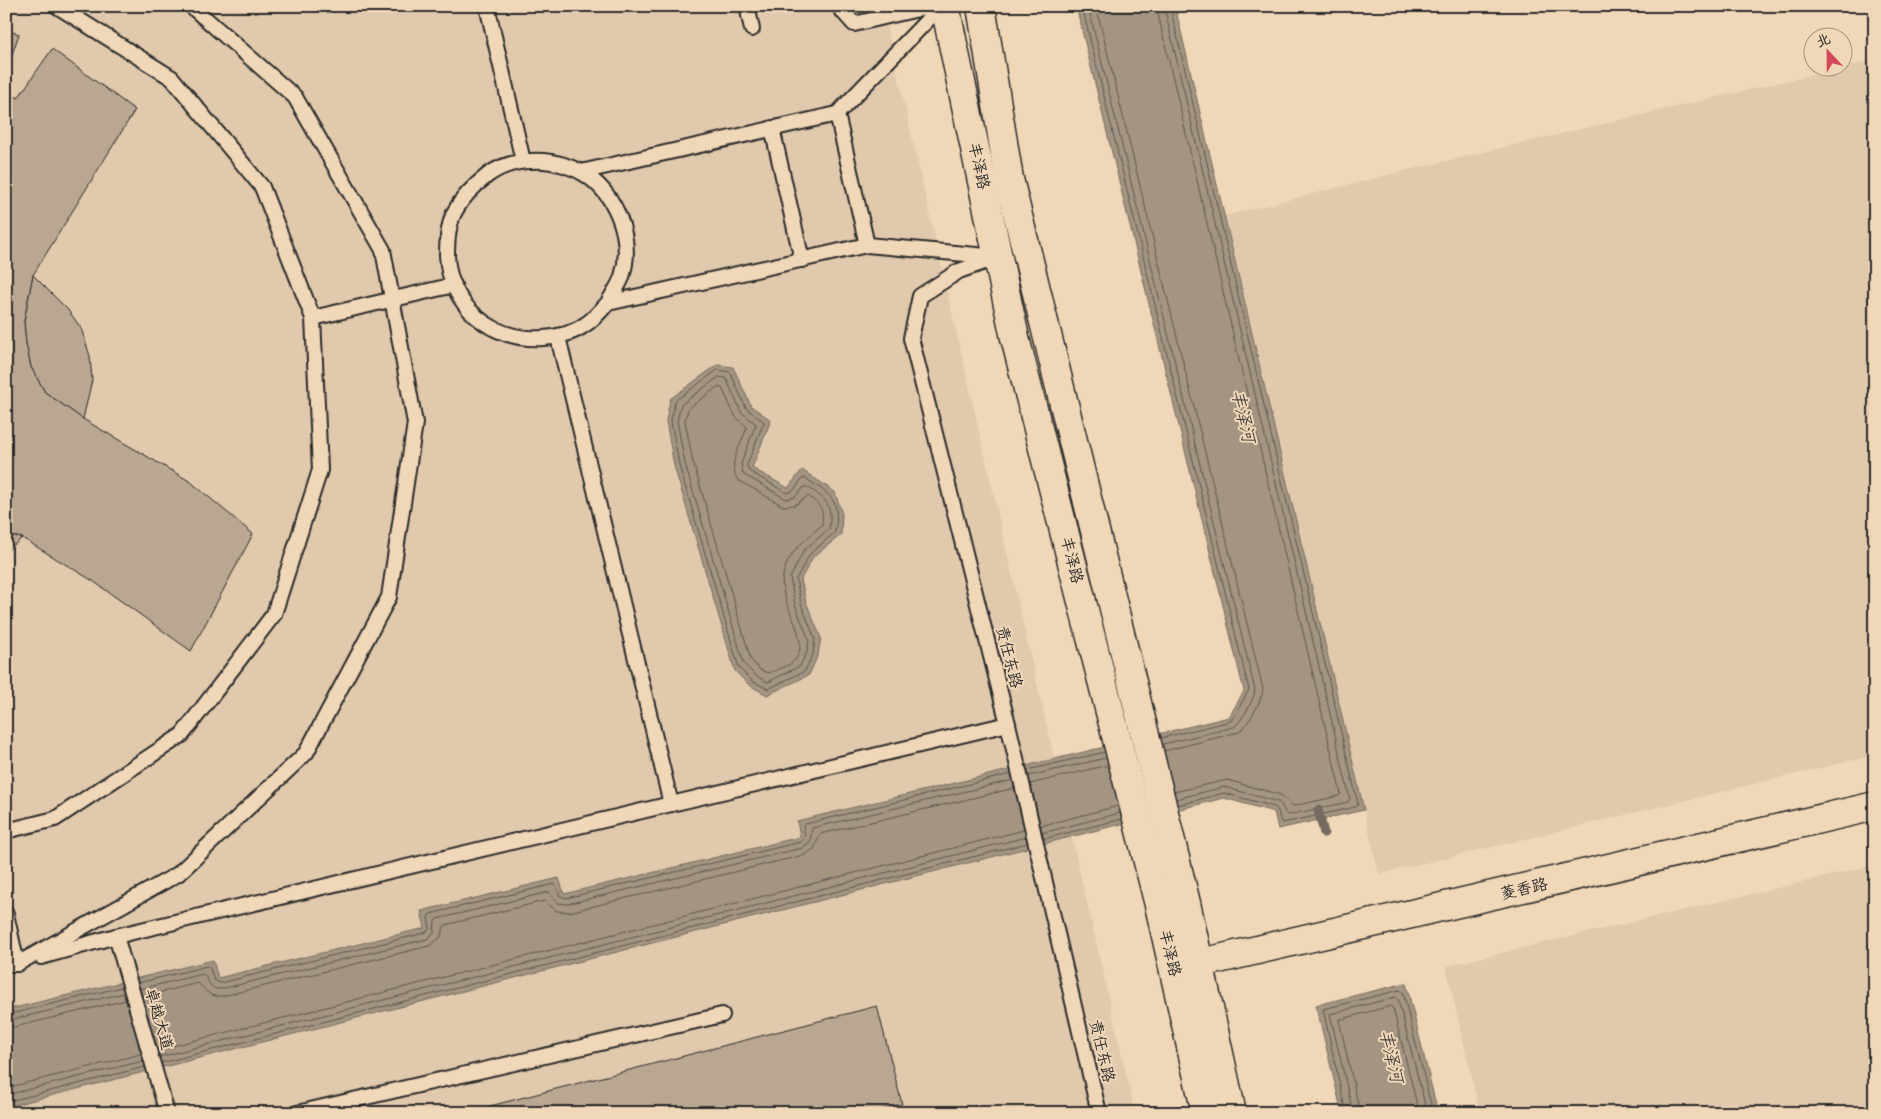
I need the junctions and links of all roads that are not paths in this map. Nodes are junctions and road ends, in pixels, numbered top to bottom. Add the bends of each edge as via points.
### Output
1 (57, 6) edge
2 (191, 6) edge
3 (487, 6) edge
4 (747, 6) edge
5 (838, 6) edge
6 (931, 6) edge
7 (943, 6) edge
8 (981, 6) edge
9 (752, 29) dead end
10 (837, 114) junction
11 (772, 128) junction
12 (522, 161) junction
13 (581, 172) junction
14 (867, 245) junction
15 (998, 257) junction
16 (802, 260) junction
17 (454, 284) junction
18 (392, 299) junction
19 (608, 303) junction
20 (313, 318) junction
21 (558, 337) junction
22 (1008, 724) junction
23 (671, 804) junction
24 (1875, 806) edge
25 (6, 831) edge
26 (6, 914) edge
27 (116, 936) junction
28 (10, 964) edge
29 (1186, 967) junction
30 (722, 1015) dead end
31 (167, 1113) edge
32 (297, 1113) edge
33 (1099, 1113) edge
34 (1206, 1113) edge
35 (1232, 1113) edge

1 - 20 lane via 172,78 262,187
2 - 18 lane via 295,97 383,250
3 - 12 lane
4 - 9 lane
5 - 6 lane via 854,24
7 - 10 lane
7 - 15 street, 丰泽路
8 - 29 street, 丰泽路 via 1010,179 1186,903
10 - 11 lane
10 - 14 lane
11 - 13 lane
11 - 16 lane
12 - 13 lane via 553,161
12 - 17 lane via 495,170 472,188 455,212 447,239 448,268
13 - 19 lane via 604,191 622,224 626,246 622,277
14 - 15 lane
14 - 16 lane
15 - 22 lane, 责任东路 via 959,271 920,296 911,338
15 - 29 street, 丰泽路 via 1015,338 1157,896
16 - 19 lane
17 - 18 lane
17 - 21 lane via 458,295 476,317 501,333 529,339
18 - 20 lane
18 - 28 lane via 415,423 389,597 306,753 178,874
19 - 21 lane via 586,324
20 - 25 lane via 320,470 274,614 182,735 55,819
21 - 23 lane
22 - 23 lane
22 - 33 lane, 责任东路
23 - 27 lane
24 - 29 street, 菱香路
26 - 28 lane
27 - 28 lane
27 - 31 lane, 卓越大道
29 - 34 street, 丰泽路
29 - 35 street, 丰泽路
30 - 32 lane

